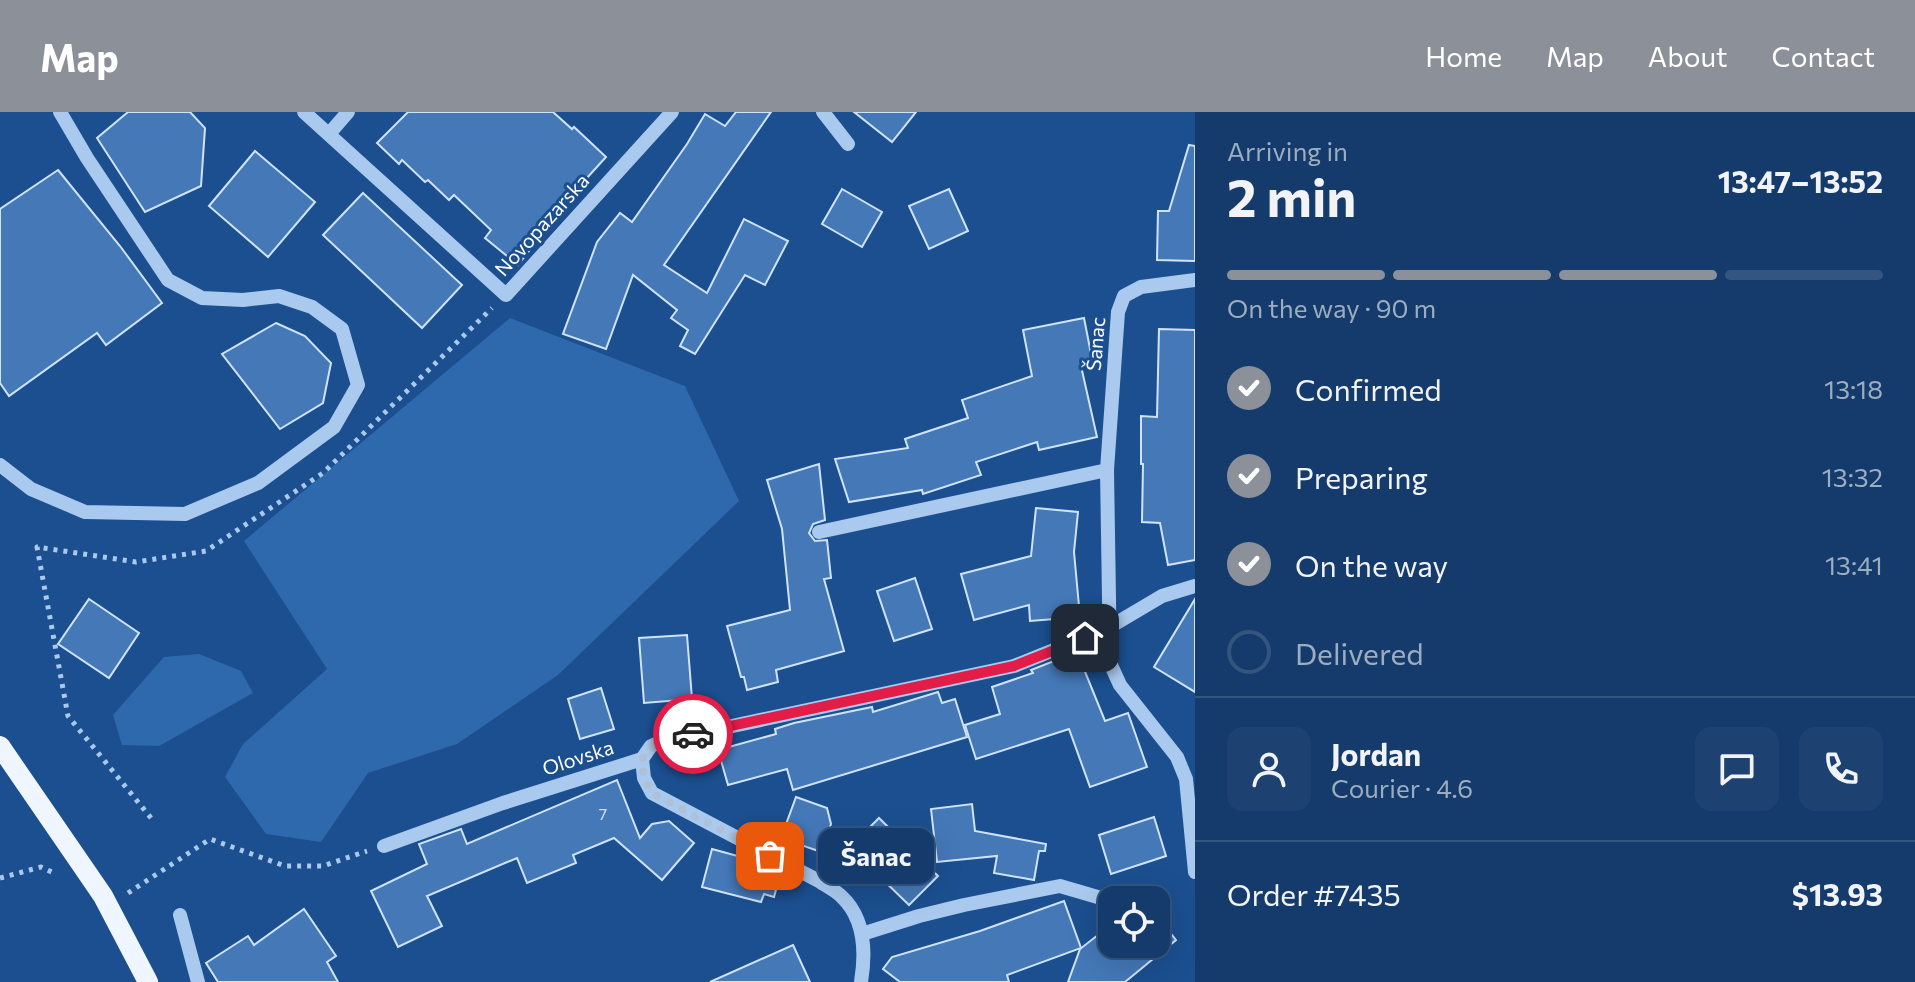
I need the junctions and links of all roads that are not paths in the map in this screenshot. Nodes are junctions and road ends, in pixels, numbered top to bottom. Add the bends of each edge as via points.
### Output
1 (60, 112) edge
2 (304, 112) edge
3 (348, 112) edge
4 (672, 112) edge
5 (823, 112) edge
6 (329, 134) junction
7 (848, 144) dead end
8 (1195, 280) edge
9 (0, 465) edge
10 (1107, 470) junction
11 (819, 532) dead end
12 (1195, 586) edge
13 (1108, 628) junction
14 (0, 746) edge
15 (642, 759) junction
16 (384, 846) road end
17 (1195, 872) edge
18 (1098, 897) edge
19 (180, 915) dead end
20 (862, 934) junction
21 (148, 982) edge
22 (198, 982) edge
23 (861, 982) edge

1 - 9 street via 168,280 202,298 279,296 312,307 342,329 358,385 334,427 258,483 185,514 85,512 31,489
2 - 6 street, Novopazarska
3 - 6 street
4 - 6 street, Novopazarska via 506,295
5 - 7 street
8 - 10 street, Šanac via 1141,287 1124,296 1118,312
10 - 11 street
10 - 13 street, Šanac
12 - 13 street via 1162,596
13 - 15 street via 1014,666 662,741
13 - 17 street, Šanac via 1110,663 1120,685 1177,757 1186,779
14 - 21 main road via 103,896
15 - 16 street, Olovska
15 - 20 street, Olovska via 652,793 840,895 854,910
18 - 20 street via 1060,886 964,905
19 - 22 street
20 - 23 street, Olovska

